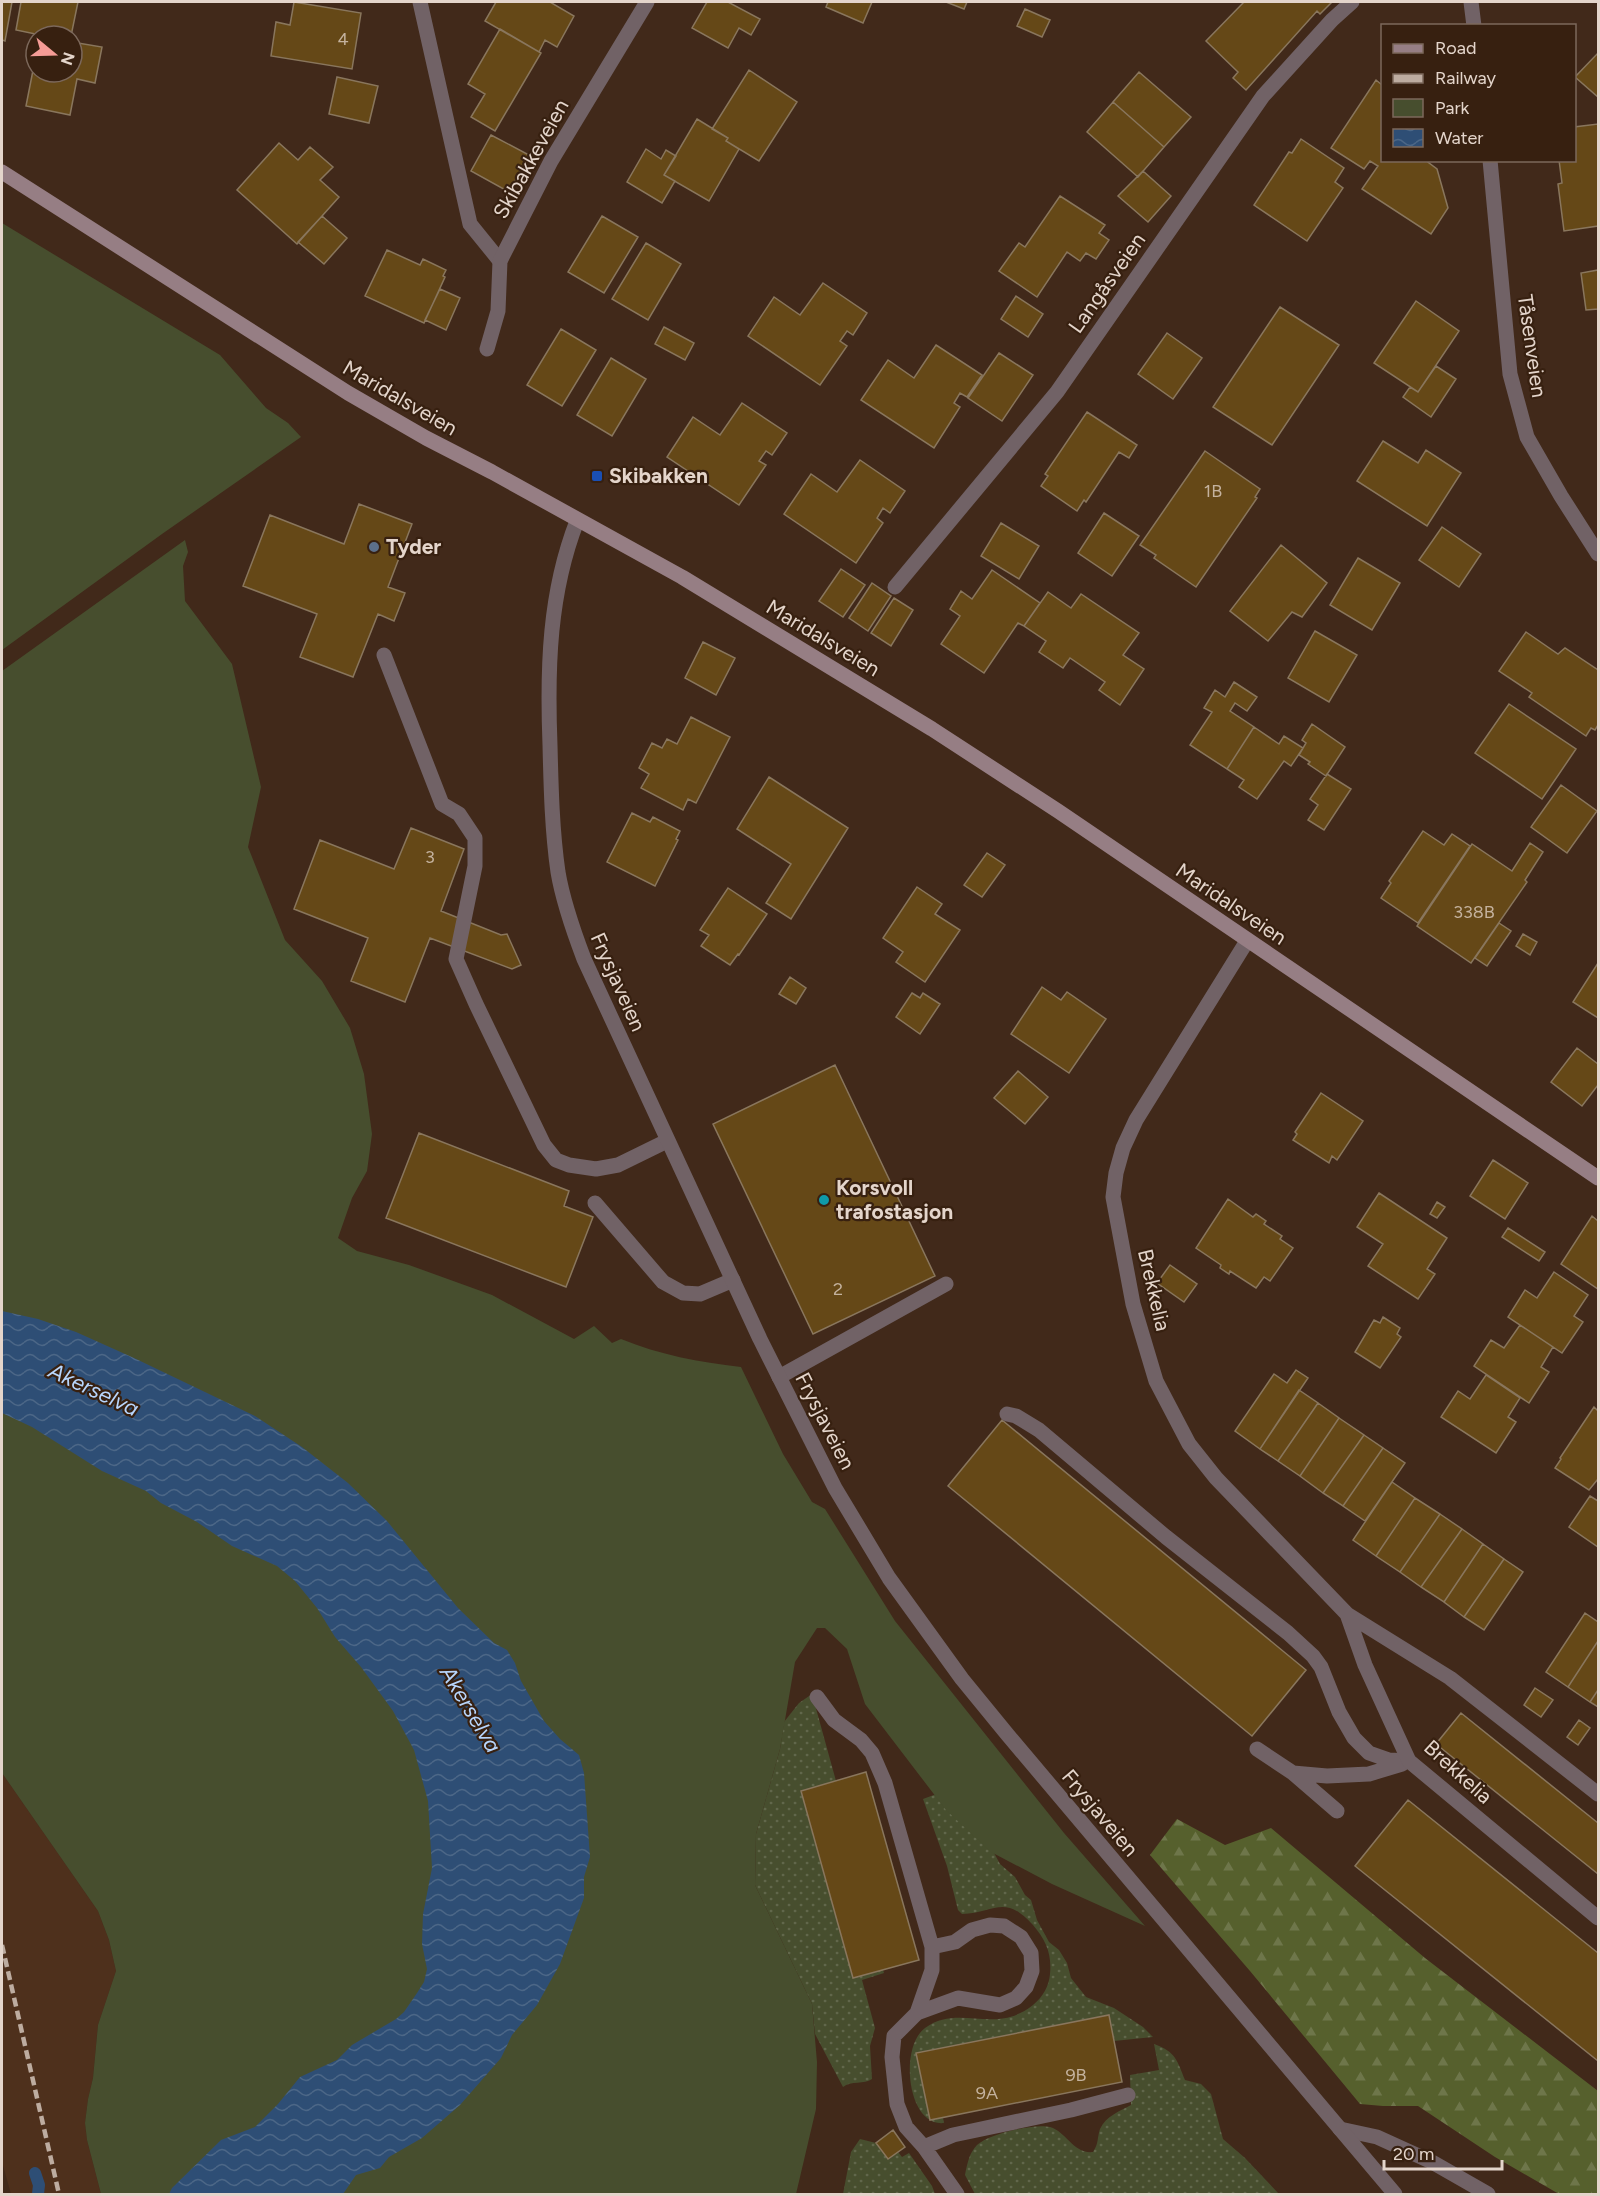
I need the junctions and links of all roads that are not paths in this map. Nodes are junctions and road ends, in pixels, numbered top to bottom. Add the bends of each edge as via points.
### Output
1 (420, 2) edge
2 (647, 2) edge
3 (1352, 2) edge
4 (1471, 2) edge
5 (1474, 24) edge
6 (1490, 162) edge
7 (2, 172) edge
8 (500, 261) junction
9 (487, 349) dead end
10 (577, 521) junction
11 (1599, 554) edge
12 (895, 587) dead end
13 (384, 655) dead end
14 (1247, 941) junction
15 (667, 1141) junction
16 (1599, 1179) edge
17 (595, 1203) dead end
18 (733, 1280) junction
19 (946, 1284) dead end
20 (779, 1377) junction
21 (1007, 1414) dead end
22 (1347, 1614) junction
23 (817, 1698) dead end
24 (1257, 1749) dead end
25 (1409, 1761) junction
26 (1293, 1773) junction
27 (1599, 1794) edge
28 (1337, 1811) dead end
29 (1599, 1918) edge
30 (932, 1947) junction
31 (917, 2013) junction
32 (1128, 2095) dead end
33 (1340, 2129) junction
34 (924, 2147) junction
35 (957, 2194) edge
36 (1395, 2194) edge
37 (1488, 2194) edge

1 - 8 street via 470,224
2 - 8 street, Skibakkeveien via 551,161
3 - 12 street, Langåsveien via 1263,96 1057,392
4 - 5 street
6 - 11 street, Tåsenveien via 1510,374 1527,437
7 - 10 main road, Maridalsveien via 348,393
8 - 9 street, Skibakkeveien via 498,312
10 - 14 main road, Maridalsveien via 682,577 932,729 1058,810
10 - 15 street, Frysjaveien via 566,548 556,596 548,678 558,873 568,917 584,959
13 - 15 street via 442,804 459,814 475,838 475,866 456,959 544,1145 556,1160 596,1169 618,1165
14 - 16 main road, Maridalsveien
14 - 22 street, Brekkelia via 1136,1120 1123,1148 1113,1197 1133,1304 1156,1380 1189,1444 1216,1478
15 - 18 street, Frysjaveien
17 - 18 street via 663,1282 683,1293 699,1294
18 - 20 street, Frysjaveien
19 - 20 street
20 - 33 street, Frysjaveien via 835,1488 921,1624 1078,1821
21 - 25 street via 1039,1430 1313,1656 1354,1738 1369,1753
22 - 25 street, Brekkelia via 1365,1665
22 - 27 street, Brekkelia via 1450,1678
23 - 30 street via 834,1720 872,1753 885,1783
24 - 26 street
25 - 26 street via 1369,1774
25 - 29 street, Brekkelia
26 - 28 street
30 - 31 street via 932,1970
30 - 31 street via 955,1942 972,1930 1004,1926 1021,1937 1031,1953 1032,1971 1026,1988 1000,2005 958,1998
31 - 34 street via 894,2036 892,2058 897,2104 906,2127
32 - 34 street via 953,2135
33 - 36 street, Frysjaveien
33 - 37 street via 1377,2137
34 - 35 street

